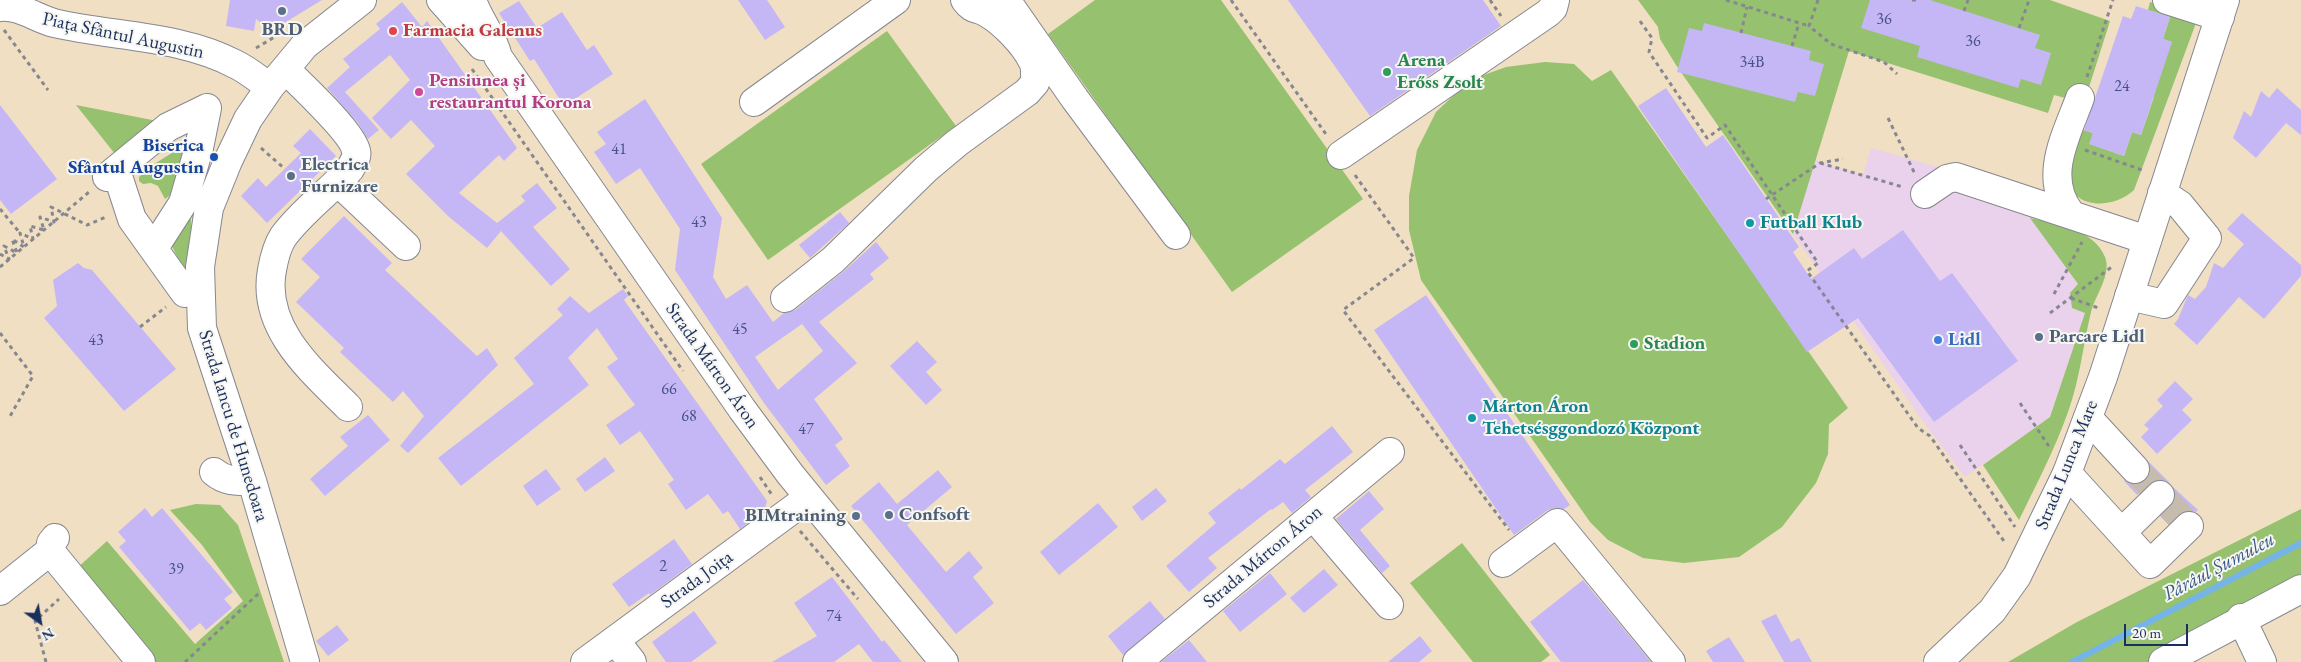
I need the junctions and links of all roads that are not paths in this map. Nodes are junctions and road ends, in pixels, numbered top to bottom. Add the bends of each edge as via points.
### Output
1 (362, 0) edge
2 (441, 0) edge
3 (472, 0) edge
4 (896, 0) edge
5 (964, 0) edge
6 (1006, 0) edge
7 (1556, 0) edge
8 (2167, 0) edge
9 (7, 4) edge
10 (2222, 8) edge
11 (498, 57) junction
12 (278, 78) junction
13 (2080, 98) road end
14 (754, 102) dead end
15 (1341, 155) road end
16 (338, 182) junction
17 (2165, 186) junction
18 (1925, 194) road end
19 (2082, 218) junction
20 (1176, 235) dead end
21 (2147, 240) junction
22 (406, 246) dead end
23 (154, 248) junction
24 (185, 293) road end
25 (785, 298) dead end
26 (2126, 306) junction
27 (348, 407) dead end
28 (2088, 418) junction
29 (1390, 452) dead end
30 (2135, 469) tunnel mouth
31 (214, 472) dead end
32 (2067, 473) junction
33 (252, 481) junction
34 (2160, 495) dead end
35 (808, 498) junction
36 (1313, 516) junction
37 (2189, 526) dead end
38 (2122, 532) junction
39 (1513, 556) road end
40 (2301, 589) edge
41 (0, 591) edge
42 (1389, 605) dead end
43 (2241, 618) junction
44 (615, 640) junction
45 (141, 662) edge
46 (305, 662) edge
47 (585, 662) edge
48 (632, 662) edge
49 (944, 662) edge
50 (1137, 662) edge
51 (1671, 662) edge
52 (1938, 662) edge
53 (2163, 662) edge
54 (2262, 662) edge

1 - 12 street, Strada Iancu de Hunedoara via 305,45
2 - 11 street, Strada Márton Áron via 484,48
3 - 11 street, Strada Márton Áron via 494,40
4 - 14 street
5 - 25 street via 971,8 985,11 993,17 1017,40 1033,61 1035,83 950,148 833,260
6 - 20 street
7 - 15 street via 1548,13 1508,31
8 - 10 street
9 - 12 street, Piața Sfântul Augustin via 55,23 200,51
10 - 17 street, Strada Lunca Mare
11 - 35 street, Strada Márton Áron
12 - 16 street, Piața Sfântul Augustin via 352,142 356,158
12 - 33 street, Strada Iancu de Hunedoara via 248,119 228,161 209,208 200,267 202,328
13 - 19 street via 2064,142 2056,181 2063,202
16 - 22 street
16 - 27 street via 282,238 268,286 281,331 300,358
17 - 21 street, Strada Lunca Mare
17 - 26 street via 2207,238 2164,304
18 - 19 street via 1947,179 1956,177
19 - 21 street
21 - 26 street, Strada Lunca Mare
23 - 23 street via 183,203 207,108 168,127 112,174 132,219
23 - 24 street
26 - 28 street, Strada Lunca Mare
28 - 30 street
28 - 32 street, Strada Lunca Mare
29 - 36 street, Strada Márton Áron
31 - 33 street via 232,481
32 - 38 street
32 - 52 street, Strada Lunca Mare via 2027,558 1992,610
33 - 46 street, Strada Iancu de Hunedoara
34 - 38 street
35 - 44 street, Strada Joița
35 - 49 street, Strada Márton Áron
36 - 42 street
36 - 50 street, Strada Márton Áron
37 - 38 street via 2150,564
39 - 51 street via 1558,523
40 - 43 street
41 - 45 street via 52,545 76,583
43 - 53 street
43 - 54 street
44 - 47 street, Strada Joița
44 - 48 street

